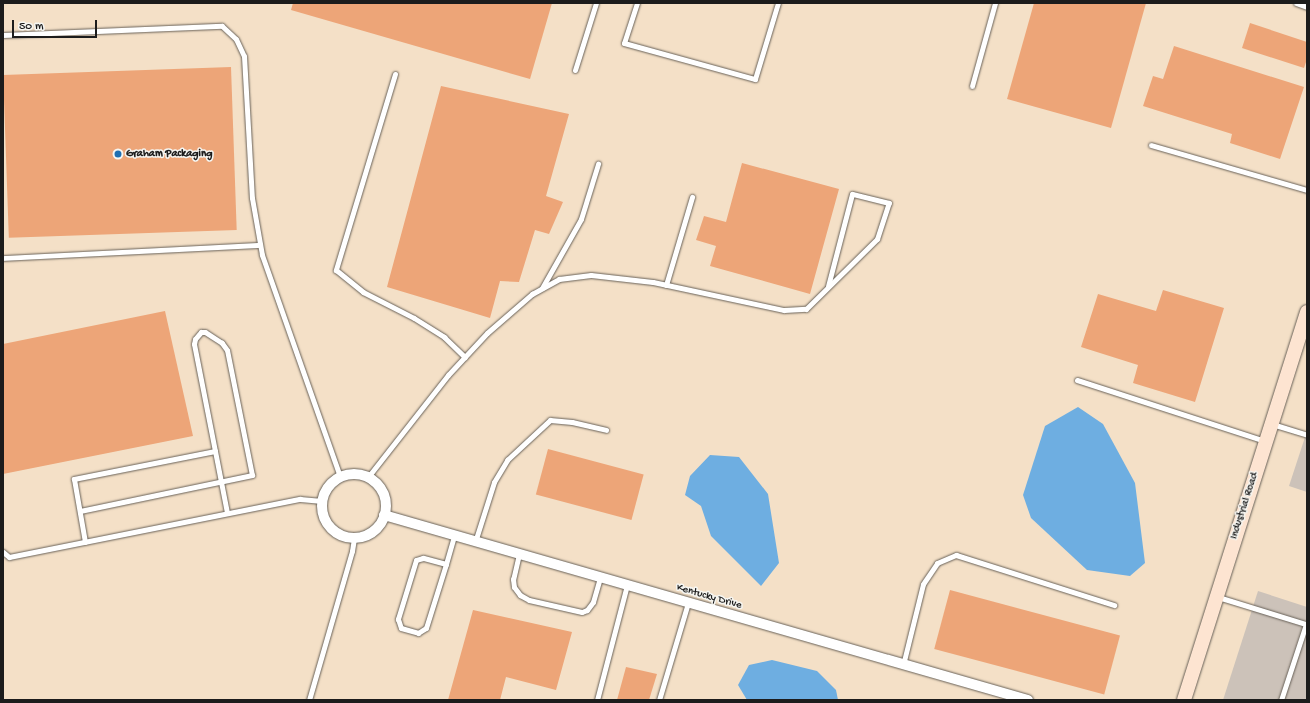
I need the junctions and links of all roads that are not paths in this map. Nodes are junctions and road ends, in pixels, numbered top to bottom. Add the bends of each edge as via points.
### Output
1 (596, 3) edge
2 (637, 3) edge
3 (778, 3) edge
4 (995, 3) edge
5 (1296, 3) edge
6 (1307, 7) edge
7 (3, 35) edge
8 (575, 70) dead end
9 (395, 74) dead end
10 (972, 86) dead end
11 (1151, 145) dead end
12 (598, 164) dead end
13 (1307, 190) edge
14 (692, 197) dead end
15 (260, 245) junction
16 (3, 258) edge
17 (666, 285) junction
18 (828, 286) junction
19 (541, 288) junction
20 (1307, 312) edge
21 (465, 357) junction
22 (1077, 380) dead end
23 (1272, 424) junction
24 (606, 430) dead end
25 (1307, 436) edge
26 (1266, 442) junction
27 (215, 451) junction
28 (340, 476) junction
29 (368, 477) junction
30 (221, 481) junction
31 (322, 501) junction
32 (80, 511) junction
33 (227, 513) junction
34 (384, 515) junction
35 (454, 536) junction
36 (354, 538) junction
37 (86, 542) junction
38 (475, 542) junction
39 (3, 552) edge
40 (519, 554) junction
41 (446, 564) junction
42 (600, 578) junction
43 (626, 585) junction
44 (1217, 597) junction
45 (688, 603) junction
46 (1114, 605) dead end
47 (1306, 624) edge
48 (903, 665) junction
49 (309, 700) edge
50 (596, 700) edge
51 (659, 700) edge
52 (1028, 700) edge
53 (1184, 700) edge
54 (1281, 700) edge

1 - 8 lane
2 - 3 lane via 624,43 756,79
4 - 10 lane
5 - 6 lane
7 - 15 lane via 222,26 236,39 244,56 252,198
9 - 21 lane via 336,270 363,292 414,318 444,337
11 - 13 lane
12 - 19 lane via 581,219
14 - 17 lane
15 - 16 lane
15 - 28 lane
17 - 18 lane via 784,310 806,309
17 - 19 lane via 591,275 559,279
18 - 18 lane via 852,194 888,203 876,239
19 - 21 lane via 487,333
20 - 23 main road, Industrial Road
21 - 29 lane
22 - 26 lane
23 - 25 lane
23 - 26 main road, Industrial Road
24 - 38 lane via 550,420 507,460 494,482
26 - 44 main road, Industrial Road
27 - 30 lane
27 - 30 lane via 194,344 201,332 222,343 227,350 252,475
27 - 32 lane via 74,479
28 - 29 street via 349,474
28 - 31 street via 328,487
29 - 34 street via 383,493 386,504
30 - 32 lane
30 - 33 lane
31 - 33 lane via 300,499
31 - 36 street via 322,512 330,527 343,536
32 - 37 lane
33 - 37 lane
34 - 35 street, Kentucky Drive
34 - 36 street via 378,527 367,535
35 - 38 street, Kentucky Drive
35 - 41 lane
36 - 49 lane
37 - 39 lane via 9,557
38 - 40 street, Kentucky Drive
40 - 42 street, Kentucky Drive
40 - 42 lane via 513,578 514,588 520,596 528,600 582,612 593,602
41 - 41 lane via 426,628 418,633 401,628 398,619 416,560 423,558
42 - 43 street, Kentucky Drive
43 - 45 street, Kentucky Drive
43 - 50 lane
44 - 47 lane
44 - 53 main road, Industrial Road
45 - 48 street, Kentucky Drive
45 - 51 lane
46 - 48 lane via 956,555 937,563 923,584
47 - 54 lane
48 - 52 street, Kentucky Drive

